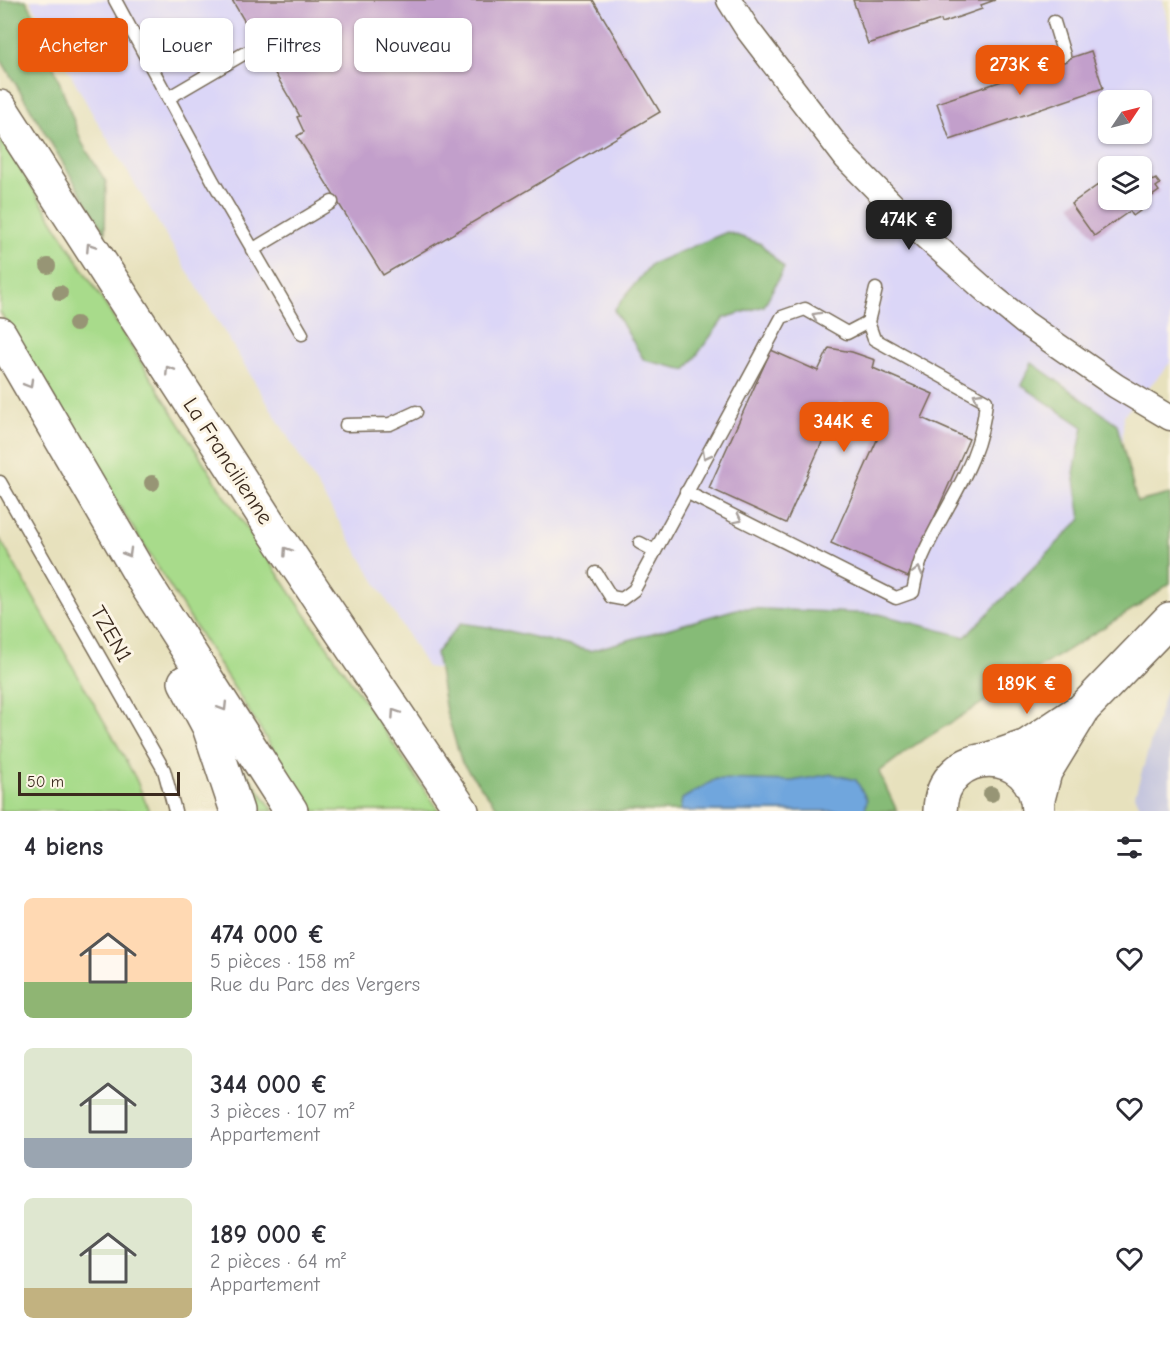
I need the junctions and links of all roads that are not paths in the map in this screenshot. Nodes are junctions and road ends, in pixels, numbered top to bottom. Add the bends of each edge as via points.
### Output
1 (115, 0) edge
2 (729, 0) edge
3 (1054, 22) dead end
4 (245, 52) dead end
5 (1064, 55) dead end
6 (168, 99) junction
7 (0, 107) edge
8 (332, 202) dead end
9 (252, 250) junction
10 (876, 290) dead end
11 (868, 322) junction
12 (0, 334) edge
13 (302, 334) dead end
14 (416, 412) dead end
15 (1170, 418) edge
16 (346, 425) dead end
17 (0, 482) edge
18 (686, 492) junction
19 (640, 543) dead end
20 (655, 551) junction
21 (596, 573) dead end
22 (147, 586) junction
23 (1170, 619) edge
24 (1084, 708) junction
25 (989, 759) junction
26 (428, 761) junction
27 (1038, 805) edge
28 (175, 811) edge
29 (237, 811) edge
30 (291, 811) edge
31 (462, 811) edge
32 (478, 811) edge
33 (940, 811) edge

1 - 6 lane
2 - 15 street via 846,158 910,223 1025,323
3 - 5 lane
4 - 6 lane
6 - 9 lane
26 -> 7 main road, La Francilienne via 273,530
8 - 9 lane
9 - 13 lane
10 - 11 lane
11 -> 18 lane via 847,333 805,309 782,317
18 -> 11 lane via 896,598 913,592 921,561 973,462 986,401 874,339
12 -> 22 main road
14 - 16 lane via 390,424
17 - 28 lane, TZEN1 via 164,770
18 - 20 lane
19 - 20 lane
20 - 21 lane via 634,590 622,598 611,597
22 - 29 main road via 164,642 208,728
22 -> 30 main road
23 - 24 main road
24 - 25 main road via 1027,746
24 - 27 main road via 1045,772
25 - 27 main road via 1020,770 1032,783
25 - 33 main road via 958,770 947,783
26 - 31 main road, La Francilienne
26 - 32 main road

